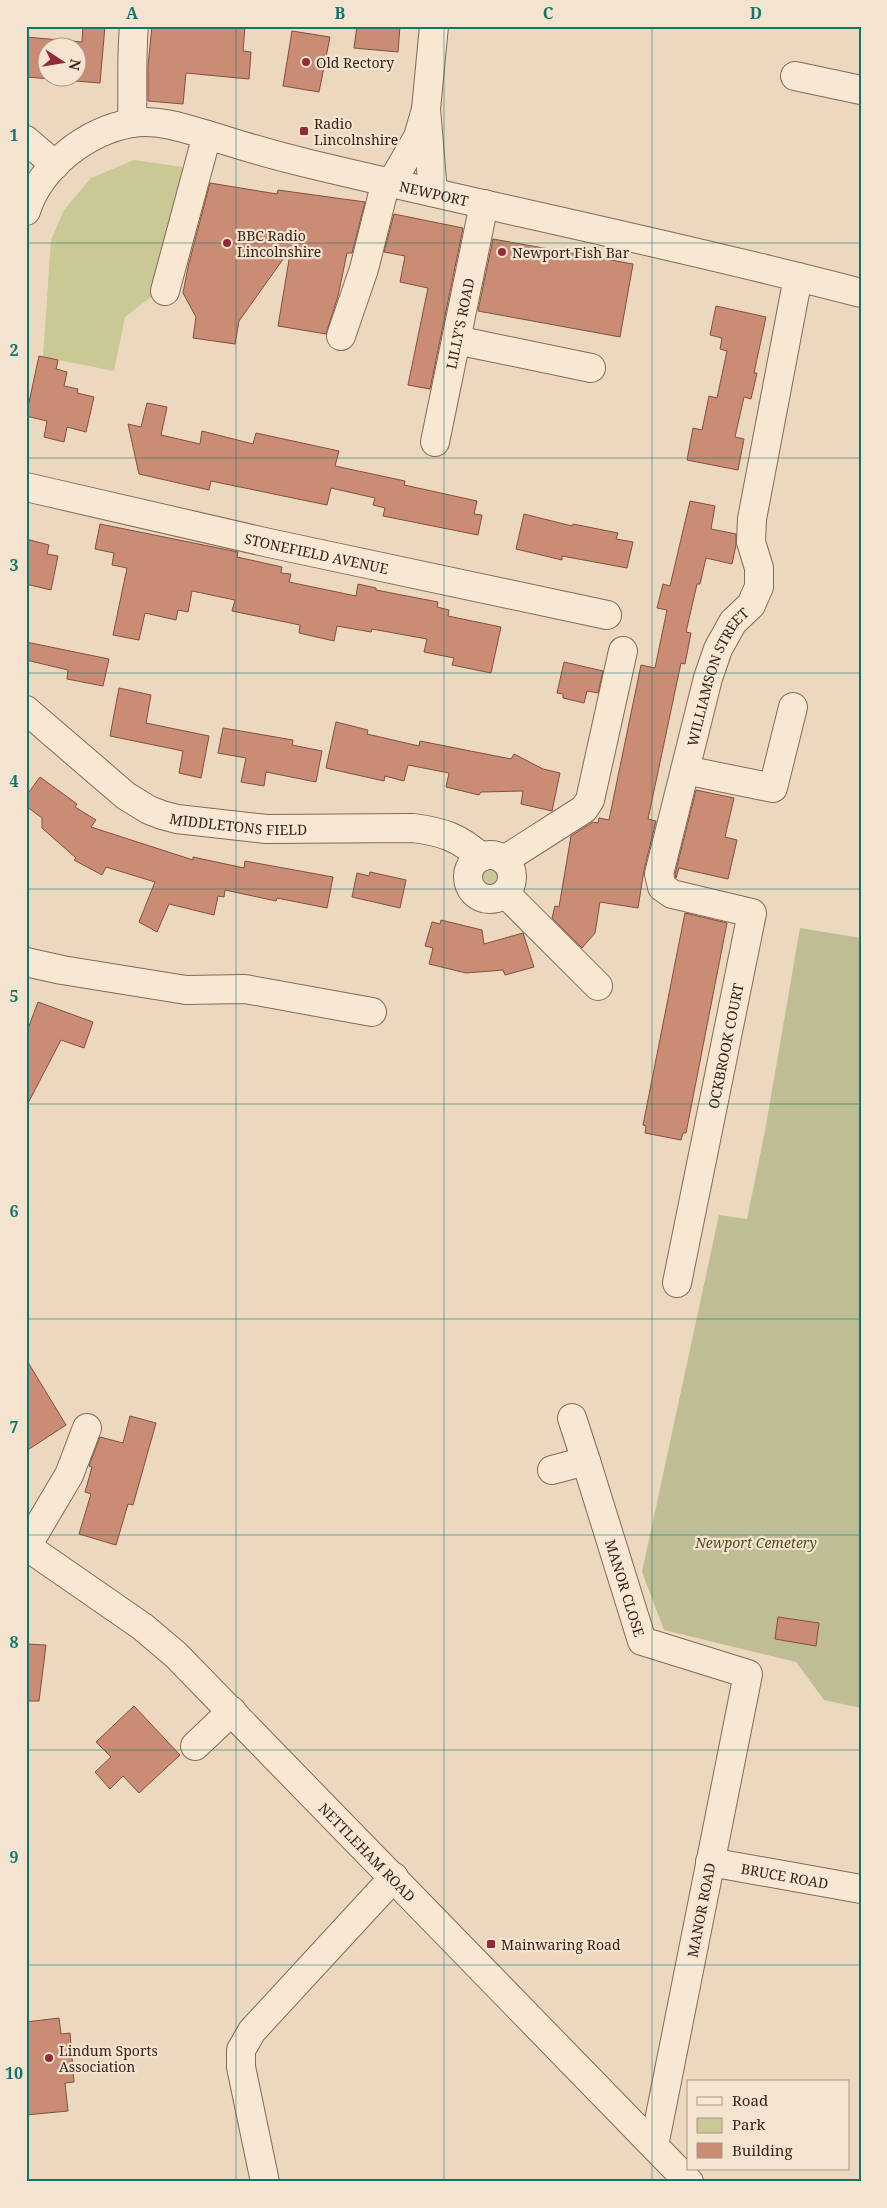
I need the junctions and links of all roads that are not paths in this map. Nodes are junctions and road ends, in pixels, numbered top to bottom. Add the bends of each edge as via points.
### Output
1 (134, 26) edge
2 (434, 26) edge
3 (795, 76) dead end
4 (861, 90) edge
5 (426, 109) junction
6 (132, 123) junction
7 (207, 135) junction
8 (26, 140) edge
9 (55, 165) junction
10 (389, 182) junction
11 (433, 192) junction
12 (484, 204) junction
13 (26, 211) edge
14 (798, 276) junction
15 (165, 291) dead end
16 (861, 293) edge
17 (341, 336) dead end
18 (456, 340) junction
19 (591, 368) dead end
20 (435, 442) dead end
21 (26, 487) edge
22 (607, 614) dead end
23 (623, 651) dead end
24 (793, 707) dead end
25 (26, 710) edge
26 (685, 770) junction
27 (492, 858) junction
28 (659, 874) joint
29 (505, 893) junction
30 (26, 962) edge
31 (598, 986) dead end
32 (372, 1012) dead end
33 (677, 1283) dead end
34 (572, 1418) dead end
35 (87, 1428) dead end
36 (586, 1461) junction
37 (552, 1470) dead end
38 (26, 1546) edge
39 (748, 1674) joint
40 (232, 1711) junction
41 (195, 1746) dead end
42 (710, 1862) junction
43 (394, 1877) junction
44 (861, 1889) edge
45 (654, 2146) junction
46 (265, 2182) edge
47 (689, 2182) edge

1 - 6 street
2 - 5 street
3 - 4 street
5 - 10 street via 418,137
5 - 11 street
6 - 7 street, NEWPORT via 169,125
6 - 9 street, NEWPORT via 97,135 74,148
7 - 10 street, NEWPORT via 285,158
7 - 15 street
8 - 9 street
9 - 13 street, NEWPORT via 35,190
10 - 11 street, NEWPORT
10 - 17 street
11 - 12 street, NEWPORT
12 - 14 street, NEWPORT
12 - 18 street, LILLY'S ROAD
14 - 16 street, NEWPORT
14 - 26 street, WILLIAMSON STREET via 752,519 751,542 759,568 759,587 752,605 734,622 718,649
18 - 19 street
18 - 20 street, LILLY'S ROAD
21 - 22 street, STONEFIELD AVENUE
23 - 27 street via 590,800 584,809
24 - 26 street via 774,788
25 - 27 street, MIDDLETONS FIELD via 126,796 162,815 266,829 413,828 436,831
26 - 28 street, WILLIAMSON STREET
27 - 29 street via 509,866 512,880
27 - 29 street via 470,866 470,886 486,899
28 - 33 street, OCKBROOK COURT via 662,887 672,894 752,913
29 - 31 street
30 - 32 street via 186,990 245,989
34 - 36 street
35 - 38 street via 69,1475
36 - 37 street
36 - 39 street, MANOR CLOSE via 642,1641
38 - 40 street, NETTLEHAM ROAD via 143,1627
39 - 42 street, MANOR ROAD
40 - 41 street
40 - 43 street, NETTLEHAM ROAD
42 - 44 street, BRUCE ROAD
42 - 45 street, MANOR ROAD
43 - 45 street, NETTLEHAM ROAD
43 - 46 street via 252,2031 241,2050
45 - 47 street, NETTLEHAM ROAD

